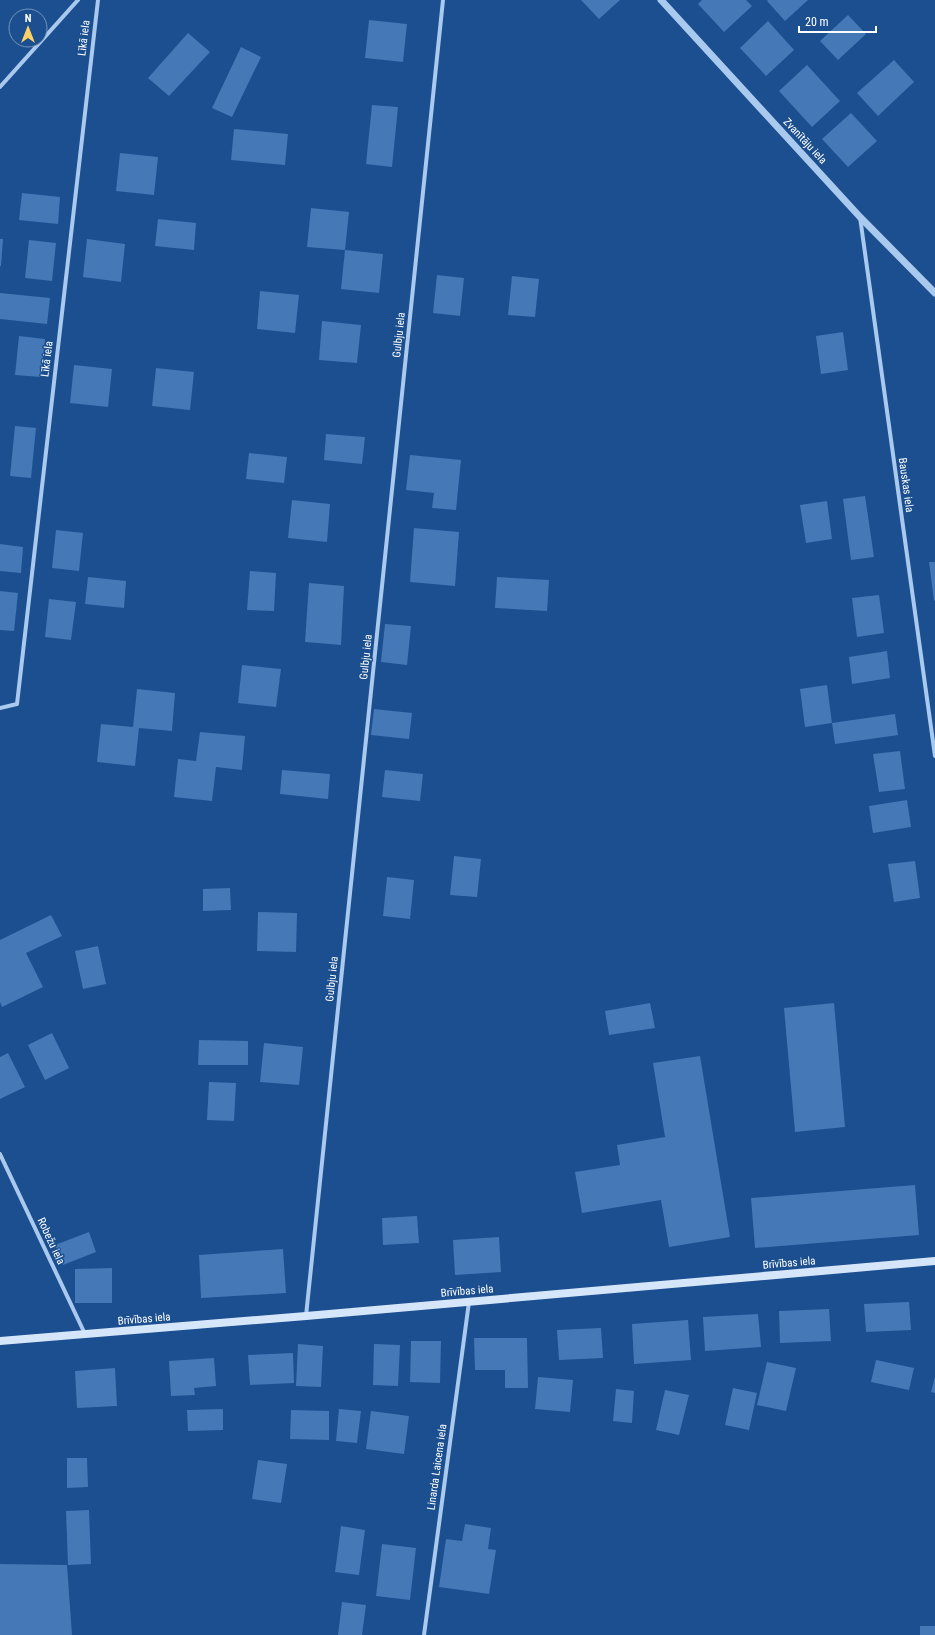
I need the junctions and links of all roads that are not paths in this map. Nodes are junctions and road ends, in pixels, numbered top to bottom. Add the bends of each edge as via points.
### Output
1 (78, 0) edge
2 (98, 0) edge
3 (443, 0) edge
4 (661, 0) edge
5 (0, 87) edge
6 (860, 217) junction
7 (935, 293) edge
8 (0, 708) edge
9 (935, 756) edge
10 (0, 1154) edge
11 (935, 1261) edge
12 (469, 1302) junction
13 (306, 1316) junction
14 (85, 1335) junction
15 (0, 1341) edge
16 (424, 1635) edge

1 - 5 street
2 - 8 street, Līkā iela via 17,704
3 - 13 street, Gulbju iela
4 - 6 street, Zvanītāju iela
6 - 7 street, Zvanītāju iela
6 - 9 street, Bauskas iela
10 - 14 street, Robežu iela
11 - 12 main road, Brīvības iela
12 - 13 main road, Brīvības iela
12 - 16 street, Linarda Laicena iela
13 - 14 main road, Brīvības iela
14 - 15 main road, Brīvības iela

